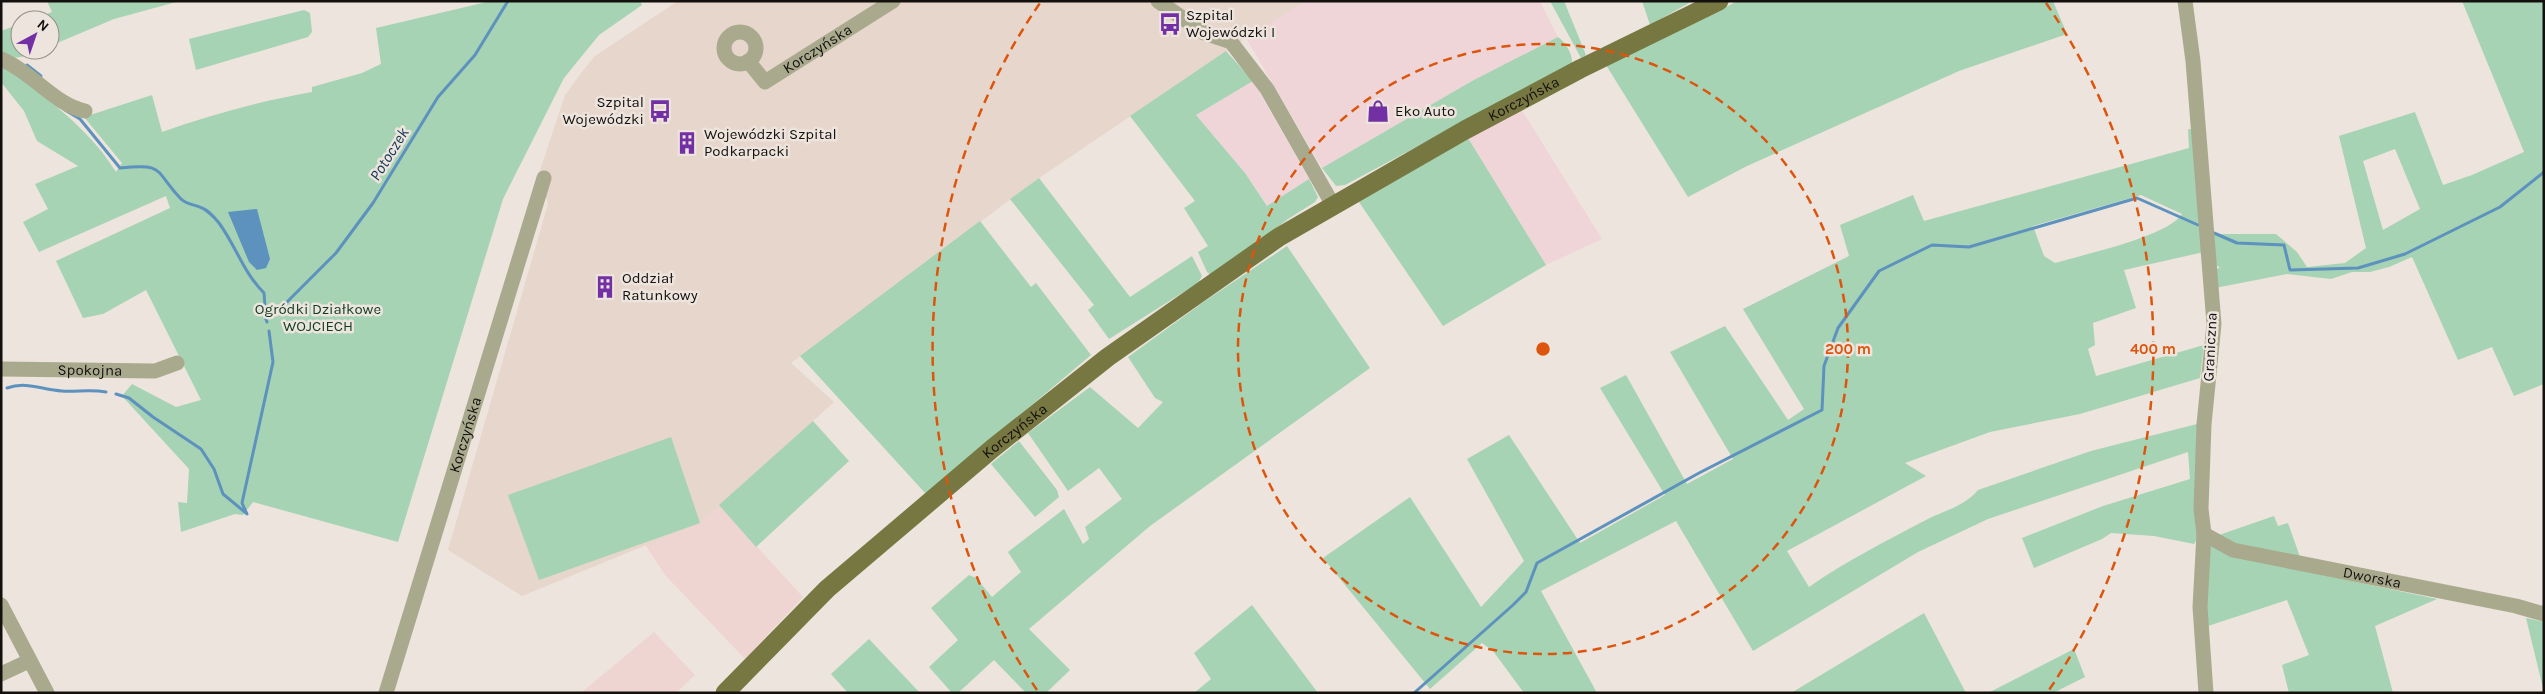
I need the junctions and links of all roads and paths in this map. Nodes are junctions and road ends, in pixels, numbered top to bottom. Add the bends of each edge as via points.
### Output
1 (893, 1) edge
2 (1158, 1) edge
3 (1718, 1) edge
4 (2185, 1) edge
5 (1, 59) edge
6 (748, 61) dead end
7 (85, 111) dead end
8 (544, 178) dead end
9 (1333, 205) junction
10 (177, 363) dead end
11 (1, 369) edge
12 (2204, 534) junction
13 (1, 606) edge
14 (2544, 614) edge
15 (29, 661) junction
16 (1, 674) edge
17 (47, 693) edge
18 (386, 693) edge
19 (725, 693) edge
20 (2206, 693) edge

1 - 6 street, Korczyńska via 766,82
2 - 9 street via 1204,32 1231,42 1267,89
3 - 9 main road, Korczyńska via 1580,69
4 - 12 street, Graniczna via 2193,61 2214,324 2204,424 2201,509
5 - 7 street via 18,67 71,108
8 - 18 street, Korczyńska
9 - 19 main road, Korczyńska via 1279,237 1108,357 993,448 827,589
10 - 11 street, Spokojna via 155,371
12 - 14 street, Dworska via 2233,550
12 - 20 street, Graniczna via 2200,607
13 - 15 street
15 - 16 street
15 - 17 street

